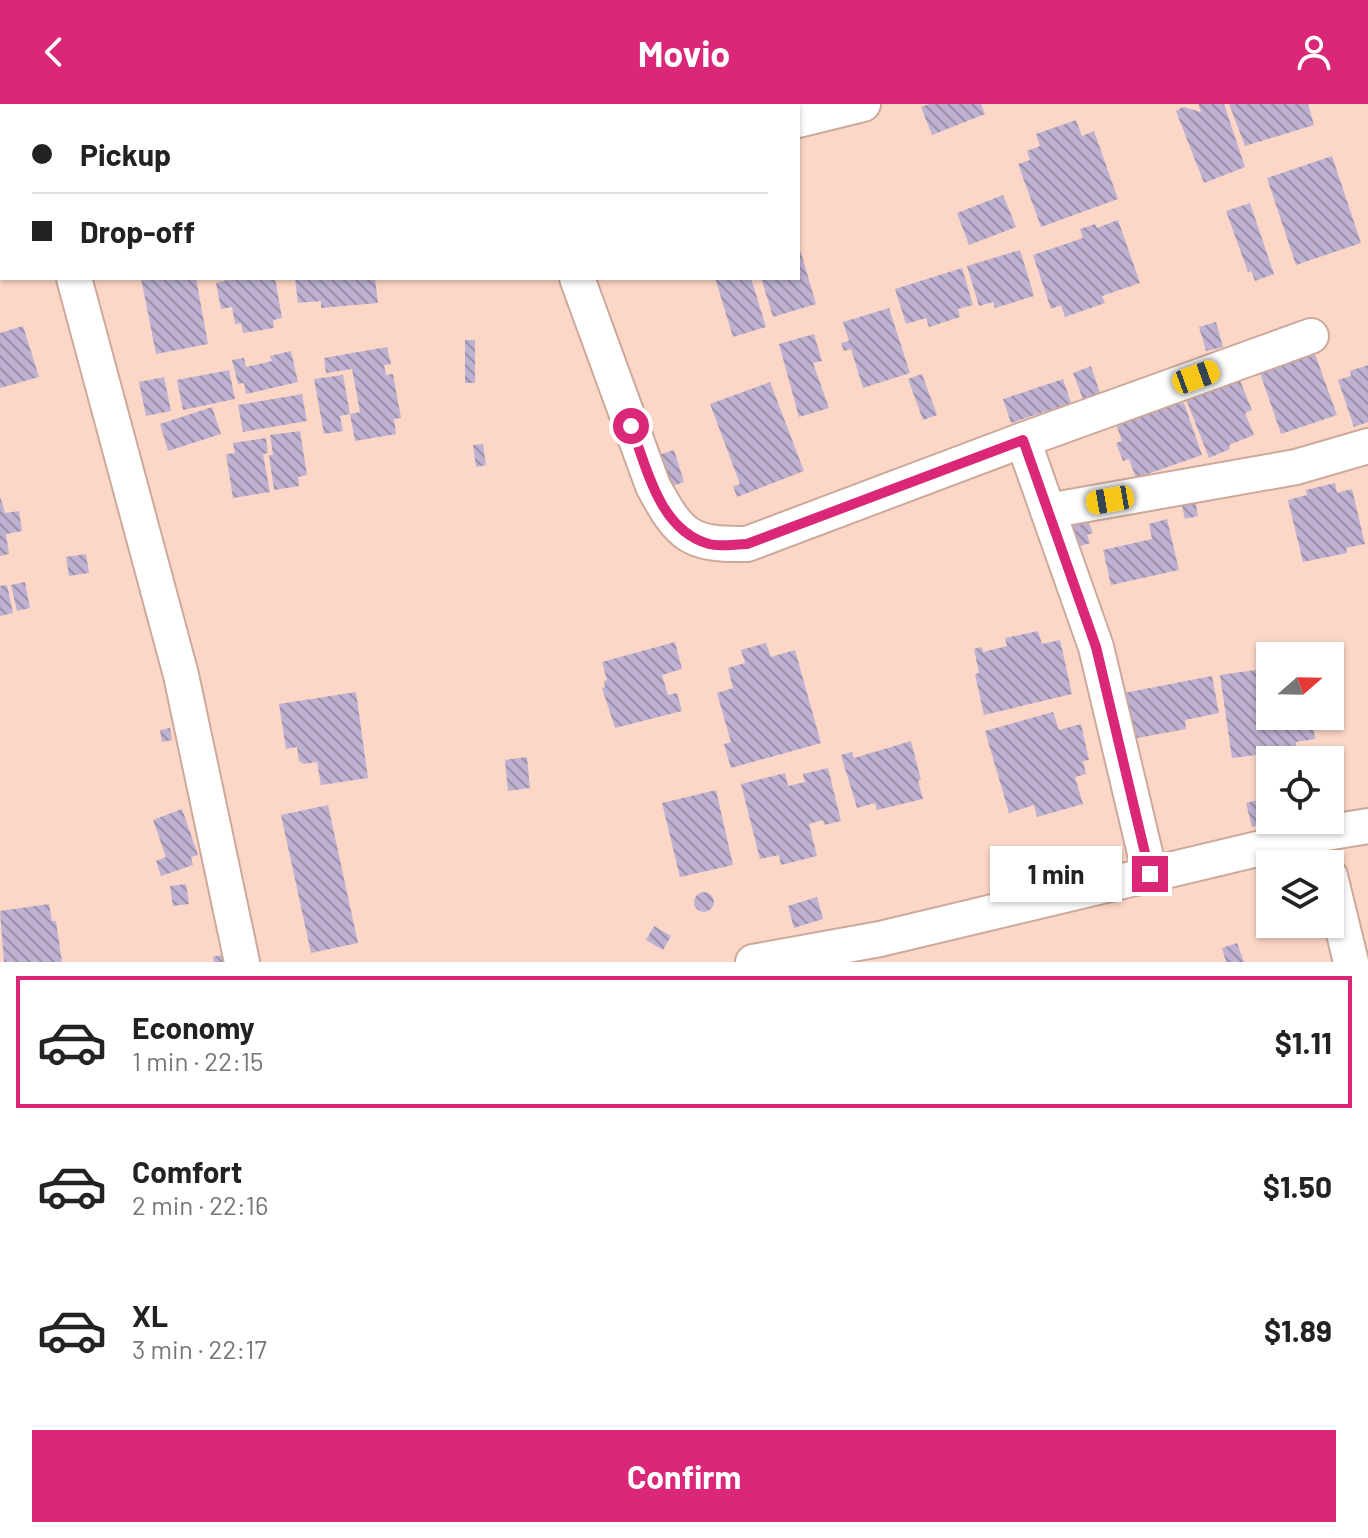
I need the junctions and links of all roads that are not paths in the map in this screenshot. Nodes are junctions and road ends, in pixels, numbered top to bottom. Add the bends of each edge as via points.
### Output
1 (863, 104) edge
2 (800, 120) edge
3 (75, 280) edge
4 (578, 280) edge
5 (1311, 336) dead end
6 (1023, 440) junction
7 (1368, 446) edge
8 (1048, 511) junction
9 (1368, 826) edge
10 (1323, 849) edge
11 (1150, 874) junction
12 (1344, 933) edge
13 (891, 950) edge
14 (242, 962) edge
15 (753, 962) edge
16 (1351, 962) edge

1 - 2 street
3 - 14 street via 181,675
4 - 6 street via 653,486 670,518 710,545 747,544
5 - 6 street
6 - 8 street
7 - 8 street via 1296,467
8 - 11 street via 1096,647
9 - 10 street
10 - 11 street
11 - 13 street
12 - 16 street
13 - 15 street

